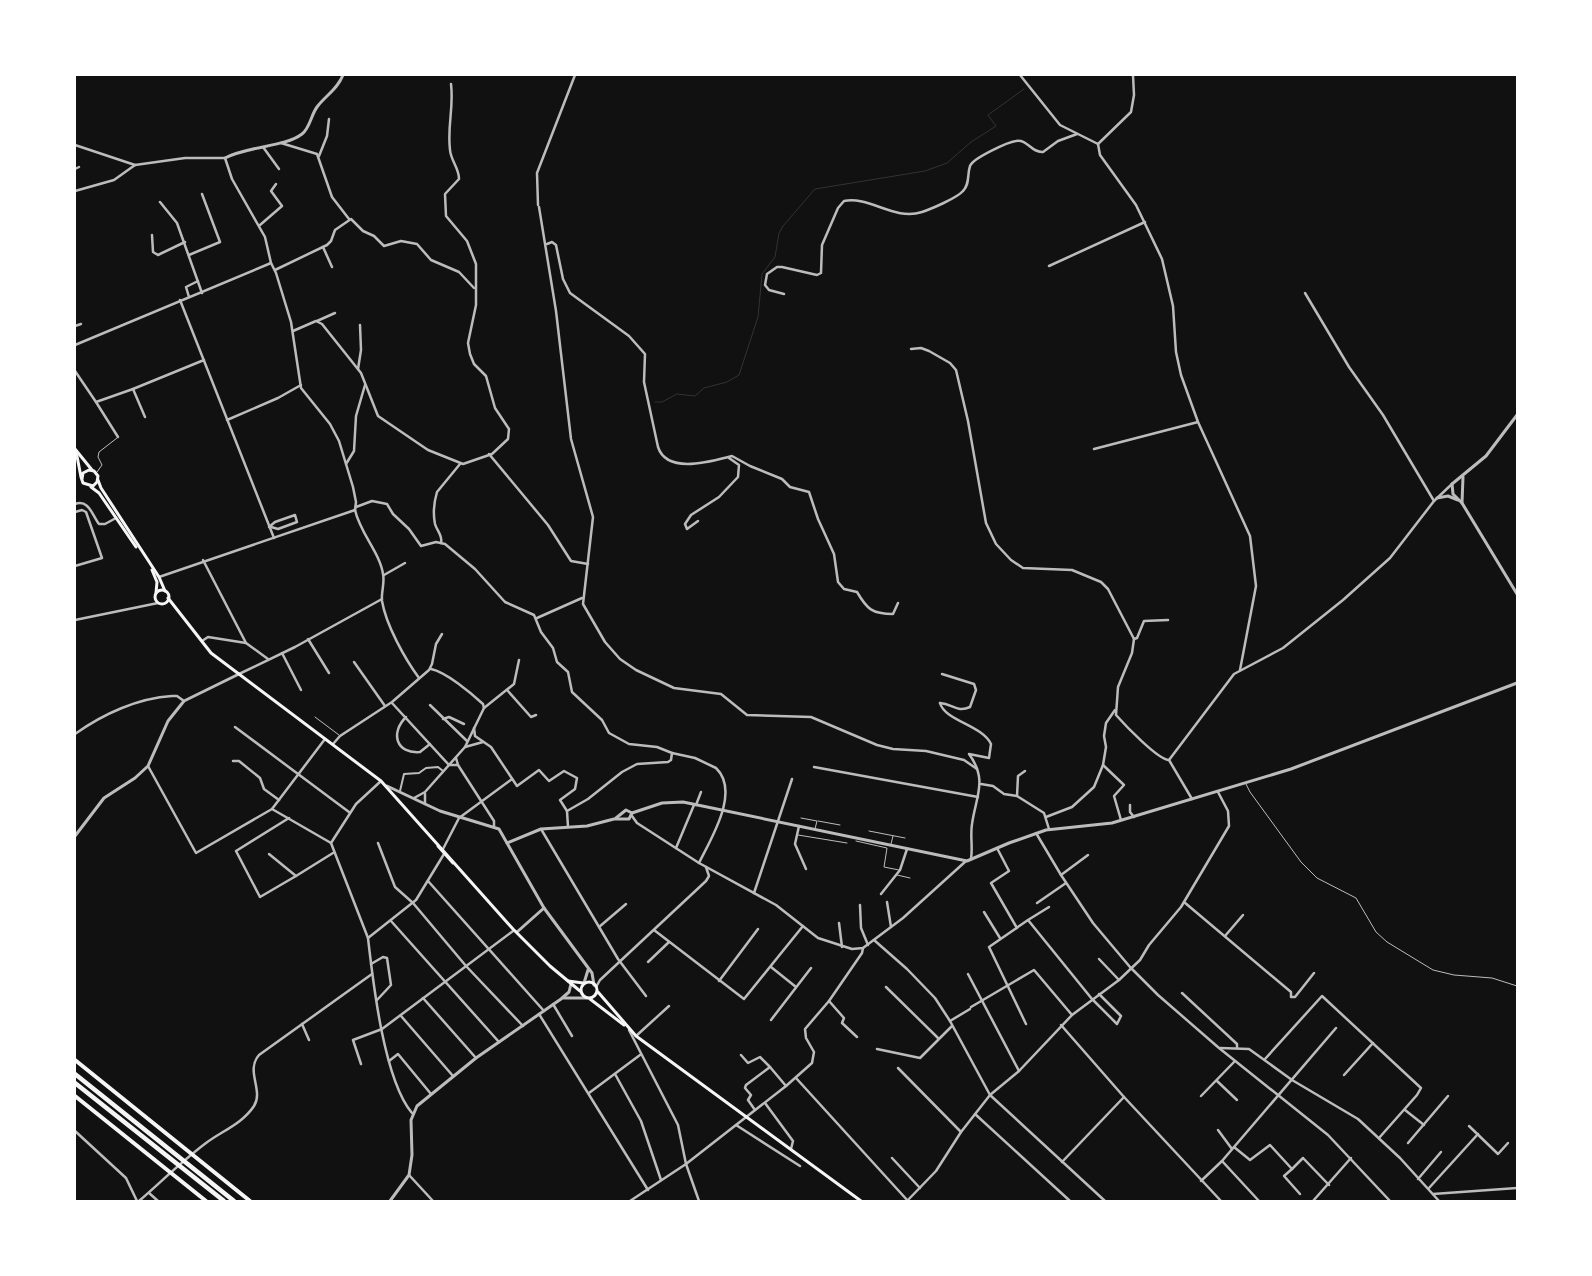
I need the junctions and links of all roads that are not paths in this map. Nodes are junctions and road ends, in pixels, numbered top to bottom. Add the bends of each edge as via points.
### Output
1 (343, 75) edge
2 (575, 75) edge
3 (1020, 75) edge
4 (1133, 75) edge
5 (451, 84) dead end
6 (330, 119) dead end
7 (1077, 134) junction
8 (277, 143) junction
9 (1098, 144) junction
10 (75, 145) edge
11 (262, 146) junction
12 (319, 156) junction
13 (225, 158) junction
14 (135, 165) junction
15 (79, 167) dead end
16 (75, 169) edge
17 (279, 169) dead end
18 (276, 184) dead end
19 (75, 191) edge
20 (202, 194) dead end
21 (160, 202) dead end
22 (349, 219) junction
23 (1145, 222) junction
24 (260, 225) junction
25 (152, 235) dead end
26 (184, 242) junction
27 (546, 245) junction
28 (323, 247) junction
29 (189, 255) junction
30 (271, 263) junction
31 (1049, 266) dead end
32 (332, 267) dead end
33 (275, 270) junction
34 (198, 281) junction
35 (474, 288) junction
36 (202, 293) junction
37 (1305, 293) dead end
38 (784, 294) dead end
39 (189, 297) junction
40 (180, 300) junction
41 (334, 313) dead end
42 (316, 321) junction
43 (81, 324) dead end
44 (360, 325) dead end
45 (75, 326) edge
46 (293, 331) junction
47 (75, 345) edge
48 (911, 349) dead end
49 (204, 360) junction
50 (358, 369) junction
51 (75, 371) edge
52 (366, 383) junction
53 (301, 385) junction
54 (133, 389) junction
55 (96, 402) junction
56 (1517, 415) edge
57 (146, 416) dead end
58 (227, 420) junction
59 (1198, 422) junction
60 (118, 437) joint
61 (1094, 449) dead end
62 (76, 450) edge
63 (489, 454) junction
64 (727, 458) junction
65 (346, 464) junction
66 (460, 464) junction
67 (93, 470) junction
68 (97, 473) junction
69 (1463, 476) junction
70 (82, 480) junction
71 (98, 480) junction
72 (1452, 484) junction
73 (90, 486) junction
74 (1461, 490) junction
75 (1435, 499) junction
76 (1462, 503) junction
77 (75, 504) edge
78 (356, 509) junction
79 (75, 512) edge
80 (116, 518) junction
81 (698, 521) dead end
82 (270, 527) junction
83 (274, 538) junction
84 (441, 543) junction
85 (138, 548) junction
86 (203, 560) junction
87 (404, 563) dead end
88 (588, 564) junction
89 (75, 566) edge
90 (151, 568) junction
91 (384, 575) junction
92 (158, 577) junction
93 (165, 591) junction
94 (156, 594) junction
95 (1517, 594) edge
96 (168, 598) junction
97 (582, 598) junction
98 (382, 599) junction
99 (157, 602) junction
100 (898, 603) dead end
101 (163, 604) junction
102 (176, 607) junction
103 (75, 616) edge
104 (536, 618) junction
105 (76, 620) edge
106 (1168, 620) dead end
107 (442, 634) dead end
108 (308, 639) junction
109 (1134, 639) junction
110 (201, 642) junction
111 (246, 642) junction
112 (282, 653) junction
113 (268, 659) junction
114 (519, 660) dead end
115 (354, 662) dead end
116 (429, 670) junction
117 (1240, 670) junction
118 (329, 673) dead end
119 (239, 674) junction
120 (942, 674) dead end
121 (419, 678) junction
122 (1517, 683) edge
123 (301, 690) dead end
124 (508, 690) junction
125 (184, 701) junction
126 (392, 702) junction
127 (430, 705) dead end
128 (385, 706) junction
129 (484, 708) junction
130 (1115, 710) junction
131 (536, 715) dead end
132 (315, 717) dead end
133 (406, 717) junction
134 (443, 719) junction
135 (464, 724) dead end
136 (235, 727) dead end
137 (474, 728) junction
138 (75, 734) edge
139 (340, 736) junction
140 (326, 738) junction
141 (468, 741) junction
142 (485, 742) junction
143 (333, 744) junction
144 (430, 744) junction
145 (465, 747) junction
146 (672, 753) junction
147 (457, 757) junction
148 (1168, 760) junction
149 (233, 761) dead end
150 (449, 765) junction
151 (458, 765) junction
152 (1103, 765) junction
153 (148, 766) junction
154 (814, 767) dead end
155 (977, 769) junction
156 (443, 771) junction
157 (1025, 771) dead end
158 (298, 774) junction
159 (512, 779) junction
160 (792, 780) dead end
161 (381, 781) junction
162 (981, 784) junction
163 (1246, 784) junction
164 (387, 786) junction
165 (425, 792) junction
166 (701, 792) dead end
167 (1218, 792) junction
168 (399, 793) junction
169 (1017, 796) junction
170 (978, 797) junction
171 (412, 799) junction
172 (1192, 799) junction
173 (278, 800) junction
174 (482, 801) junction
175 (425, 804) junction
176 (695, 805) junction
177 (1130, 805) dead end
178 (272, 809) junction
179 (723, 810) junction
180 (567, 811) junction
181 (350, 812) junction
182 (623, 812) junction
183 (1133, 813) junction
184 (632, 814) junction
185 (1046, 817) junction
186 (289, 818) junction
187 (459, 818) junction
188 (624, 818) junction
189 (801, 818) dead end
190 (614, 819) junction
191 (1121, 820) junction
192 (817, 821) junction
193 (778, 822) junction
194 (840, 825) dead end
195 (494, 826) junction
196 (799, 826) junction
197 (568, 827) junction
198 (541, 829) junction
199 (815, 830) junction
200 (1049, 830) junction
201 (869, 831) dead end
202 (1036, 833) junction
203 (797, 835) junction
204 (75, 836) edge
205 (893, 836) junction
206 (905, 838) dead end
207 (434, 840) junction
208 (856, 840) dead end
209 (331, 843) junction
210 (378, 843) dead end
211 (508, 843) junction
212 (847, 843) dead end
213 (891, 844) junction
214 (676, 848) junction
215 (907, 848) junction
216 (997, 848) junction
217 (444, 849) junction
218 (333, 853) junction
219 (269, 854) dead end
220 (444, 854) junction
221 (1088, 856) dead end
222 (969, 860) junction
223 (699, 863) junction
224 (458, 867) junction
225 (706, 867) junction
226 (806, 869) dead end
227 (900, 870) junction
228 (897, 874) junction
229 (721, 875) junction
230 (1060, 875) junction
231 (296, 876) junction
232 (709, 876) junction
233 (910, 878) dead end
234 (428, 881) junction
235 (1066, 883) junction
236 (754, 893) junction
237 (881, 894) dead end
238 (887, 902) dead end
239 (1184, 902) junction
240 (413, 903) junction
241 (1037, 903) dead end
242 (626, 904) dead end
243 (860, 905) dead end
244 (1049, 907) dead end
245 (544, 908) junction
246 (984, 912) dead end
247 (1243, 915) dead end
248 (1028, 920) junction
249 (392, 921) junction
250 (839, 923) dead end
251 (803, 926) junction
252 (599, 927) junction
253 (891, 927) junction
254 (1017, 928) junction
255 (758, 929) dead end
256 (654, 930) junction
257 (515, 931) junction
258 (1225, 936) junction
259 (368, 938) junction
260 (1000, 938) junction
261 (874, 940) junction
262 (669, 942) junction
263 (868, 944) junction
264 (842, 948) junction
265 (863, 948) junction
266 (488, 949) junction
267 (1099, 960) dead end
268 (619, 962) junction
269 (648, 962) dead end
270 (371, 964) junction
271 (585, 965) junction
272 (466, 966) junction
273 (771, 967) junction
274 (811, 968) dead end
275 (1133, 968) junction
276 (1314, 973) dead end
277 (372, 974) junction
278 (968, 974) dead end
279 (1118, 980) junction
280 (719, 981) junction
281 (446, 982) junction
282 (569, 982) junction
283 (584, 983) junction
284 (595, 986) junction
285 (1009, 986) junction
286 (1517, 986) edge
287 (796, 987) junction
288 (886, 987) dead end
289 (581, 991) junction
290 (598, 992) junction
291 (1182, 993) dead end
292 (1099, 994) junction
293 (646, 996) dead end
294 (423, 998) junction
295 (561, 999) junction
296 (574, 999) junction
297 (589, 999) junction
298 (1092, 999) junction
299 (377, 1000) junction
300 (829, 1001) junction
301 (983, 1001) junction
302 (553, 1004) junction
303 (669, 1006) dead end
304 (544, 1011) junction
305 (539, 1014) junction
306 (1072, 1015) junction
307 (401, 1016) junction
308 (771, 1020) dead end
309 (950, 1021) junction
310 (302, 1024) junction
311 (1026, 1024) dead end
312 (1061, 1025) junction
313 (523, 1026) junction
314 (952, 1026) junction
315 (628, 1028) junction
316 (1336, 1028) dead end
317 (382, 1029) junction
318 (572, 1036) dead end
319 (636, 1036) junction
320 (857, 1037) dead end
321 (938, 1038) junction
322 (309, 1040) dead end
323 (499, 1042) junction
324 (1373, 1043) junction
325 (1219, 1048) junction
326 (1238, 1048) junction
327 (877, 1049) dead end
328 (641, 1055) junction
329 (741, 1055) dead end
330 (75, 1058) edge
331 (476, 1058) junction
332 (1265, 1059) junction
333 (389, 1061) junction
334 (1235, 1061) junction
335 (361, 1064) dead end
336 (770, 1067) junction
337 (898, 1068) dead end
338 (1019, 1071) junction
339 (75, 1074) edge
340 (615, 1074) junction
341 (1344, 1075) dead end
342 (454, 1076) junction
343 (796, 1078) junction
344 (1292, 1080) junction
345 (1217, 1081) junction
346 (75, 1083) edge
347 (786, 1086) junction
348 (590, 1093) junction
349 (431, 1094) junction
350 (990, 1095) junction
351 (75, 1096) edge
352 (1201, 1096) dead end
353 (1448, 1096) dead end
354 (1277, 1097) junction
355 (1124, 1098) junction
356 (1237, 1100) dead end
357 (765, 1103) junction
358 (755, 1110) junction
359 (1405, 1110) junction
360 (412, 1113) junction
361 (975, 1114) junction
362 (745, 1117) junction
363 (736, 1125) junction
364 (1424, 1125) junction
365 (1469, 1126) dead end
366 (1218, 1130) dead end
367 (75, 1131) edge
368 (960, 1132) junction
369 (1478, 1134) junction
370 (1379, 1138) junction
371 (1408, 1143) dead end
372 (1508, 1143) dead end
373 (1233, 1148) junction
374 (791, 1150) junction
375 (1441, 1152) dead end
376 (892, 1158) dead end
377 (1351, 1158) junction
378 (1222, 1161) junction
379 (1062, 1162) junction
380 (686, 1164) junction
381 (800, 1166) dead end
382 (1292, 1169) junction
383 (409, 1174) junction
384 (1418, 1179) junction
385 (1200, 1180) junction
386 (662, 1181) junction
387 (1329, 1185) junction
388 (920, 1188) junction
389 (1429, 1188) junction
390 (1517, 1188) edge
391 (648, 1190) junction
392 (149, 1193) junction
393 (1300, 1194) dead end
394 (1433, 1194) junction
395 (859, 1200) edge
396 (1219, 1200) edge
397 (138, 1201) edge
398 (158, 1201) edge
399 (206, 1201) edge
400 (224, 1201) edge
401 (234, 1201) edge
402 (250, 1201) edge
403 (390, 1201) edge
404 (433, 1201) edge
405 (630, 1201) edge
406 (699, 1201) edge
407 (908, 1201) edge
408 (1070, 1201) edge
409 (1105, 1201) edge
410 (1259, 1201) edge
411 (1313, 1201) edge
412 (1390, 1201) edge
413 (1438, 1201) edge

1 - 8 street via 302,133
2 - 27 street via 536,173 541,231
3 - 7 street via 1060,125
4 - 9 street via 1131,112
5 - 35 street via 453,108 449,143 459,179 446,193 445,210 450,223 467,241 474,256
6 - 12 street
7 - 9 street
7 - 38 street via 1058,141 1043,152 1035,152 1025,142 1017,141 977,158 971,164 968,183 962,192 920,212 901,214 844,201 822,243 821,273 817,275 782,267 767,274 765,286
8 - 11 street
8 - 12 street via 312,151
9 - 23 street via 1104,160
10 - 14 street
11 - 13 street
11 - 17 street
12 - 22 street via 332,196
13 - 14 street via 185,158
13 - 24 street via 232,179
14 - 19 street via 114,180
15 - 16 street
18 - 24 street via 271,192 282,206
20 - 29 street via 220,242
21 - 26 street via 177,224
22 - 28 street via 335,230
22 - 35 street via 384,246 400,241 418,245 430,259 459,272
23 - 31 street
23 - 59 street via 1168,276 1176,322 1178,360
24 - 30 street
25 - 26 street via 152,252 158,255
26 - 29 street
27 - 64 street via 551,242 556,245 563,279 570,293 629,336 646,354 645,384 662,456 672,462 693,464
27 - 88 street via 568,426 592,517
28 - 32 street
28 - 33 street
29 - 34 street
30 - 33 street
30 - 36 street
33 - 46 street
34 - 36 street
34 - 39 street via 186,286
35 - 63 street via 476,305 468,340 470,354 474,364 486,376 495,408 510,432 504,443
36 - 39 street
37 - 75 street
39 - 40 street
40 - 47 street
40 - 49 street
41 - 42 street
42 - 46 street
42 - 50 street via 324,326
43 - 45 street
44 - 50 street
46 - 53 street
48 - 109 street via 921,348 950,363 956,370 981,504 991,537 1011,560 1023,568 1072,570 1101,582 1108,589
49 - 54 street
49 - 58 street
50 - 52 street
51 - 55 street
52 - 65 street via 356,416 354,451
52 - 66 street via 379,417 422,446
53 - 58 street
53 - 65 street via 330,424
54 - 55 street
54 - 57 street
55 - 60 street
56 - 69 street via 1486,456
58 - 82 street
59 - 61 street
59 - 117 street via 1245,523 1253,552 1256,586
60 - 68 lane via 99,452 102,465
62 - 67 main road
62 - 70 main road
63 - 66 street
63 - 88 street via 548,525 571,561
64 - 81 street via 738,465 738,477 719,497 688,517 684,524 687,529
64 - 100 street via 734,457 782,479 790,487 809,492 834,554 840,585 857,592 864,605 874,611 894,614
65 - 78 street via 354,488
66 - 84 street via 435,498 435,523
67 - 68 main road
67 - 70 main road via 84,472
68 - 71 main road
69 - 72 street
69 - 74 street
70 - 73 main road
71 - 73 main road
71 - 85 main road
72 - 74 street
72 - 75 street
72 - 76 street via 1453,494
73 - 80 main road
74 - 76 street
75 - 76 street via 1448,496
75 - 117 street via 1390,558 1343,600 1283,648
76 - 95 street
77 - 80 street via 82,502 86,505 99,524
78 - 83 street
78 - 84 street via 372,501 387,504 421,546
78 - 91 street via 364,535
79 - 89 street via 86,512 102,558
80 - 85 main road
82 - 82 street via 275,522 296,515 297,522 278,529
82 - 83 street
83 - 86 street
84 - 104 street via 475,569 505,602
85 - 90 main road
86 - 92 street
86 - 111 street
87 - 91 street
88 - 97 street
90 - 92 main road
90 - 94 main road via 157,582
91 - 98 street
92 - 93 main road
93 - 94 main road via 160,590
93 - 96 main road
94 - 99 main road
96 - 101 main road
96 - 102 main road
97 - 104 street
97 - 155 street via 605,642 620,659 674,688 721,694 741,711 757,717 811,717 876,745 964,760
98 - 108 street
98 - 121 street via 385,614 402,651
99 - 101 main road
99 - 105 street
101 - 102 main road
102 - 110 main road
103 - 105 street
104 - 146 street via 557,662 568,672 572,692 602,720 609,733 629,744 656,747
106 - 109 street via 1144,621
107 - 116 street
108 - 112 street
108 - 118 street
109 - 130 street via 1118,688
110 - 111 street via 208,636
110 - 119 main road
111 - 113 street
112 - 113 street
112 - 123 street
113 - 119 street
114 - 124 street via 514,684
115 - 128 street
116 - 121 street
116 - 129 street via 436,670 474,696
117 - 148 street
119 - 125 street
119 - 140 main road
120 - 155 street via 974,684 976,690 970,707 955,710 940,703 945,712 970,725 990,741 990,757 969,754 976,761
121 - 126 street
122 - 163 street
124 - 129 street
124 - 131 street via 531,717
125 - 138 street via 172,696 140,702
125 - 153 street via 168,721
126 - 128 street
126 - 133 street
127 - 134 street
128 - 139 street
129 - 137 street
130 - 148 street via 1119,718 1154,752
130 - 152 street via 1106,723
132 - 139 lane
133 - 144 street
133 - 144 street via 396,732 403,748 408,752 420,752
134 - 135 street via 449,717
134 - 141 street
136 - 158 street
137 - 141 street
137 - 142 street via 475,736
139 - 143 street
140 - 143 main road
140 - 158 street
141 - 145 street
142 - 145 street
142 - 159 street
143 - 161 main road
144 - 150 street
145 - 147 street
146 - 179 street via 695,758 718,770 725,792
146 - 180 street via 668,762 637,764 622,772
147 - 150 street
147 - 151 street
148 - 172 street
149 - 173 street via 239,761 260,778 264,789
150 - 151 street
150 - 156 street
151 - 174 street
152 - 185 street via 1094,787 1072,808
152 - 191 street via 1124,786 1114,796
153 - 178 street via 195,853
153 - 204 street via 104,798
154 - 170 street
155 - 162 street
156 - 165 street
156 - 168 street via 430,767 419,774 404,774
157 - 169 street via 1018,776
158 - 173 street
158 - 181 street
159 - 174 street
159 - 180 street via 517,786 539,770 549,781 564,771 572,774 577,778 575,789 560,800
160 - 193 street
161 - 164 main road
161 - 181 street
162 - 169 street
162 - 170 street
163 - 167 street
163 - 286 lane via 1301,862 1317,878 1356,898 1376,932 1387,942 1433,970 1492,978
164 - 168 street
164 - 207 main road
165 - 171 street
165 - 175 street
166 - 176 street
167 - 172 street
167 - 239 street via 1228,812 1230,826
168 - 171 street
169 - 185 street
170 - 222 street
171 - 175 street
172 - 183 street
173 - 178 street
174 - 187 street
174 - 195 street
175 - 187 street
176 - 179 street
176 - 184 street via 662,803
176 - 214 street
177 - 183 street
178 - 186 street
179 - 193 street
179 - 223 street
180 - 197 street
181 - 209 street
182 - 184 street via 629,810
182 - 188 street
182 - 190 street
183 - 191 street
184 - 188 street via 629,820
184 - 214 street via 638,823
185 - 200 street
186 - 209 street
186 - 231 street via 237,850 260,897
187 - 195 street
187 - 217 street
188 - 190 street
189 - 192 lane
190 - 197 street
191 - 200 street
192 - 194 lane
192 - 199 lane
193 - 196 street
193 - 236 street
195 - 211 street
196 - 199 street
196 - 203 street
197 - 198 street
198 - 211 street
198 - 252 street
199 - 213 street
200 - 202 street
201 - 205 lane
202 - 216 street
202 - 230 street
203 - 212 lane
203 - 226 street via 795,844
205 - 206 lane
205 - 213 lane
207 - 217 main road
207 - 220 main road
208 - 227 lane via 887,848 884,867
209 - 218 street
210 - 240 street via 395,887
211 - 245 street
213 - 215 street
214 - 223 street
215 - 222 street
215 - 227 street
216 - 222 street
216 - 254 street via 1009,871 991,883
217 - 224 main road
218 - 231 street
218 - 259 street
219 - 231 street
220 - 224 main road
220 - 234 street
221 - 230 street
222 - 253 street
223 - 225 street
224 - 257 main road
225 - 229 street
225 - 232 street
227 - 228 street
228 - 233 lane
228 - 237 street
229 - 232 street
229 - 236 street
230 - 235 street
232 - 256 street
234 - 240 street
234 - 266 street
235 - 241 street
235 - 275 street via 1112,947
236 - 251 street
238 - 253 street
239 - 258 street
239 - 275 street
240 - 249 street
240 - 272 street
242 - 252 street
243 - 263 street via 861,928
244 - 248 street
245 - 257 street
245 - 271 street
246 - 260 street
247 - 258 street
248 - 254 street
248 - 298 street
249 - 259 street
249 - 281 street
250 - 264 street
251 - 264 street via 818,938
251 - 273 street
252 - 268 street
253 - 261 street
254 - 260 street
255 - 280 street
256 - 262 street
256 - 268 street
257 - 266 street
257 - 282 main road
258 - 276 street via 1291,992 1291,997
259 - 270 street
260 - 285 street via 989,947
261 - 263 street
261 - 309 street via 935,998
262 - 269 street
262 - 280 street
263 - 265 street
264 - 265 street
265 - 300 street
266 - 272 street
266 - 304 street
267 - 279 street
268 - 284 street
268 - 293 street
270 - 277 street
270 - 299 street via 383,957 389,962 391,984
271 - 283 street via 588,972
271 - 284 street via 592,973
272 - 281 street
272 - 313 street
273 - 280 street via 744,999
273 - 287 street
274 - 287 street
275 - 279 street
275 - 325 street via 1158,995
277 - 299 street
277 - 310 street
278 - 301 street
279 - 292 street
281 - 294 street
281 - 323 street
282 - 283 main road
282 - 289 main road
282 - 295 street via 569,992
283 - 284 main road
283 - 289 main road
284 - 290 main road
285 - 301 street
285 - 306 street via 1036,970
285 - 311 street
287 - 308 street
288 - 321 street
289 - 296 street
289 - 297 main road
290 - 297 main road via 596,997
290 - 315 main road
291 - 326 street
292 - 298 street
292 - 298 street via 1121,1016 1117,1024
294 - 307 street
294 - 331 street
295 - 296 street
295 - 302 street
296 - 297 street
297 - 315 main road
298 - 306 street
299 - 317 street
300 - 320 street via 844,1018 842,1023
300 - 343 street via 805,1029 814,1059
301 - 309 street
301 - 338 street
302 - 304 street
302 - 318 street
303 - 319 street
304 - 305 street
305 - 313 street
305 - 348 street
306 - 312 street
307 - 317 street
307 - 342 street
309 - 314 street
310 - 322 street
310 - 392 street via 256,1058 253,1068 257,1095 250,1111 193,1154
312 - 338 street
312 - 355 street
313 - 323 street
314 - 321 street
314 - 350 street
315 - 319 main road
315 - 328 street
316 - 344 street
317 - 333 street
317 - 335 street via 353,1040
319 - 362 main road
321 - 327 street via 920,1058
323 - 331 street
324 - 332 street via 1322,996
324 - 341 street
324 - 359 street via 1421,1088
325 - 326 street
325 - 334 street
326 - 332 street via 1249,1049
328 - 340 street
328 - 380 street via 678,1125
329 - 336 street via 748,1063 760,1057
330 - 402 highway
331 - 342 street
332 - 344 street
333 - 349 street via 398,1054
333 - 360 street
334 - 345 street
334 - 354 street
336 - 347 street
336 - 358 street via 745,1086 751,1095 748,1100
337 - 368 street
338 - 350 street
339 - 401 highway
340 - 348 street
340 - 386 street via 641,1121
342 - 349 street
343 - 347 street
343 - 407 street
344 - 354 street
344 - 370 street via 1358,1119
345 - 352 street
345 - 356 street
346 - 400 highway
347 - 357 street
348 - 391 street
349 - 360 street
350 - 361 street
350 - 379 street
351 - 399 highway
353 - 364 street
354 - 373 street
354 - 377 street via 1328,1135
355 - 379 street
355 - 385 street
357 - 358 street
357 - 374 street via 793,1141
358 - 362 street
359 - 364 street
359 - 370 street
360 - 383 street
361 - 368 street
361 - 408 street
362 - 363 street
362 - 374 main road
363 - 380 street
363 - 381 street
364 - 371 street
365 - 369 street
366 - 373 street
367 - 397 street via 126,1178
368 - 388 street via 936,1171
369 - 372 street via 1498,1154
369 - 389 street
370 - 384 street
373 - 378 street
373 - 382 street via 1250,1160 1270,1145
374 - 395 main road
375 - 384 street
376 - 388 street
377 - 387 street
377 - 412 street
378 - 385 street
378 - 410 street
379 - 409 street
380 - 386 street
380 - 406 street
382 - 387 street via 1303,1158
382 - 393 street via 1284,1176
383 - 403 street
383 - 404 street
384 - 389 street
385 - 396 street
386 - 391 street
387 - 411 street
388 - 407 street
389 - 394 street
390 - 394 street
391 - 405 street
392 - 397 street
392 - 398 street
394 - 413 street

